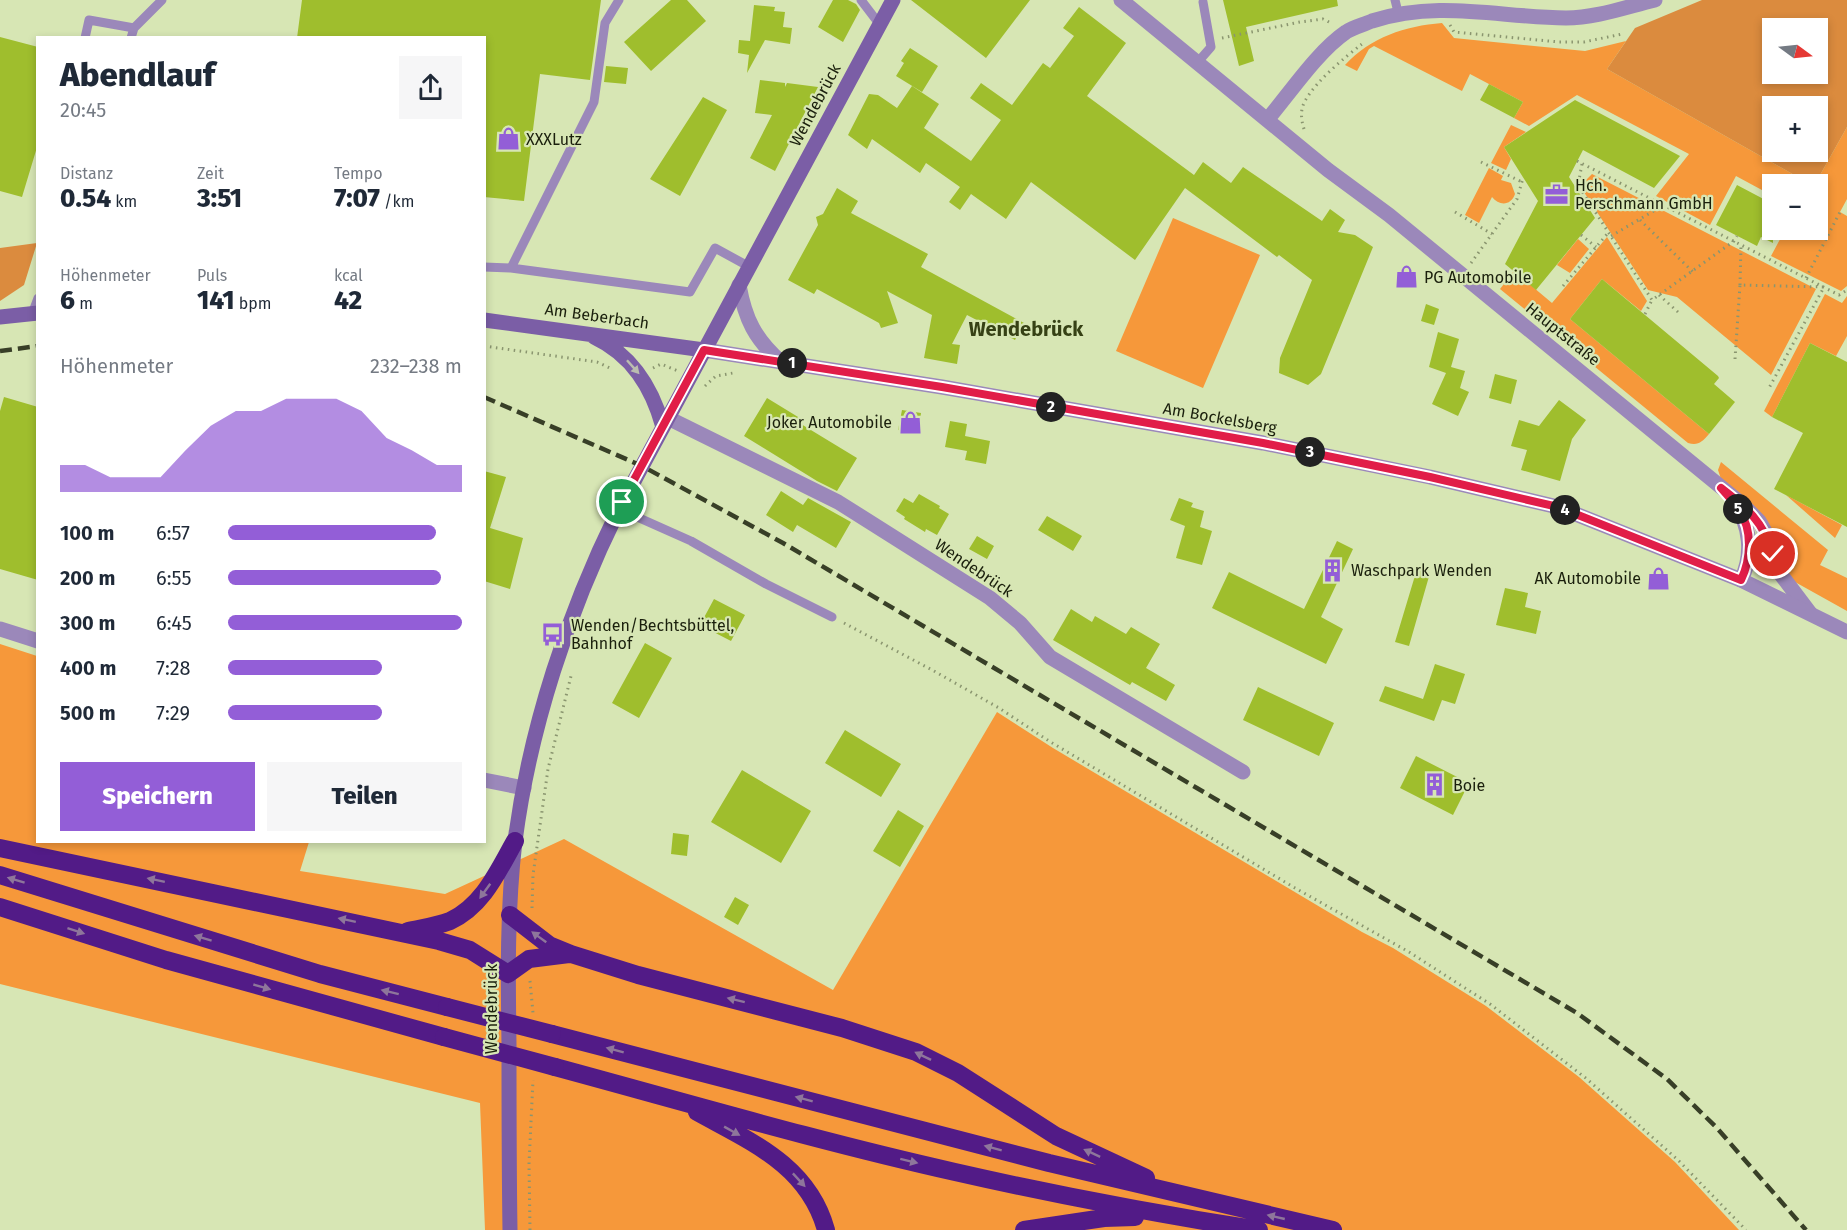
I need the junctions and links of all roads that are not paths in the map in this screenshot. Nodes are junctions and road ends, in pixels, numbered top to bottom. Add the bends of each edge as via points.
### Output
1 (162, 0) edge
2 (619, 0) edge
3 (861, 0) edge
4 (893, 0) edge
5 (1121, 0) edge
6 (1655, 0) edge
7 (1203, 2) dead end
8 (1396, 6) edge
9 (880, 25) junction
10 (133, 33) edge
11 (85, 36) edge
12 (1197, 63) junction
13 (1267, 120) junction
14 (486, 267) edge
15 (748, 267) junction
16 (511, 268) junction
17 (739, 285) junction
18 (35, 313) edge
19 (0, 316) edge
20 (486, 320) edge
21 (586, 333) junction
22 (704, 350) junction
23 (781, 362) junction
24 (666, 422) junction
25 (1721, 488) junction
26 (618, 509) junction
27 (1741, 580) junction
28 (1810, 613) junction
29 (832, 617) road end
30 (0, 629) edge
31 (1847, 632) edge
32 (36, 640) edge
33 (1243, 772) dead end
34 (486, 780) edge
35 (524, 788) junction
36 (515, 841) junction
37 (0, 848) edge
38 (0, 875) edge
39 (0, 907) edge
40 (510, 915) junction
41 (404, 932) junction
42 (571, 954) junction
43 (508, 974) junction
44 (672, 1098) junction
45 (1183, 1195) junction
46 (1176, 1217) junction
47 (510, 1230) edge
48 (826, 1230) edge
49 (1024, 1230) edge
50 (1259, 1230) edge
51 (1333, 1230) edge

1 - 10 lane
2 - 16 lane via 605,23 594,102
3 - 9 lane
4 - 9 main road, Wendebrück
5 - 12 street, Hauptstraße
6 - 8 street via 1566,18 1439,6
7 - 12 lane via 1211,46
8 - 13 street via 1348,31 1322,55
9 - 15 main road, Wendebrück
10 - 11 lane via 89,20
12 - 13 street, Hauptstraße
13 - 25 street, Hauptstraße
14 - 16 lane
15 - 16 lane via 715,248 690,292
15 - 17 main road, Wendebrück
17 - 22 main road, Wendebrück
17 - 23 street via 751,328
18 - 19 main road
20 - 21 main road, Am Beberbach
21 - 22 main road, Am Beberbach
21 -> 24 main road via 618,352 641,375
22 - 23 street, Am Bockelsberg
22 - 24 main road, Wendebrück
23 - 27 street, Am Bockelsberg via 1263,443 1430,477 1558,507
24 - 26 main road, Wendebrück
24 - 33 street, Wendebrück via 838,502 990,598 1020,623 1050,657
25 - 27 street, Hauptstraße via 1741,512 1746,528 1749,557
25 - 28 street, Hauptstraße via 1759,521 1779,572
26 - 29 lane via 691,541
26 - 35 main road, Wendebrück via 564,637
27 - 28 street, Am Bockelsberg
28 - 31 street, Am Bockelsberg
30 - 32 street
34 - 35 street
35 - 36 main road, Wendebrück
36 - 40 main road, Wendebrück
36 -> 41 highway via 475,904 448,921
41 -> 37 highway
45 -> 38 highway, bridge via 320,974
39 -> 44 highway, bridge via 166,960
42 -> 40 highway via 549,945
40 - 43 main road, Wendebrück
41 - 43 highway via 470,950
42 - 43 highway via 529,959
45 -> 42 highway via 1056,1137 958,1073 916,1052
43 - 47 main road, Wendebrück
44 -> 46 highway via 954,1172
44 -> 48 highway via 781,1160 808,1189
51 -> 45 highway
46 - 49 highway via 1104,1218
46 - 50 highway

